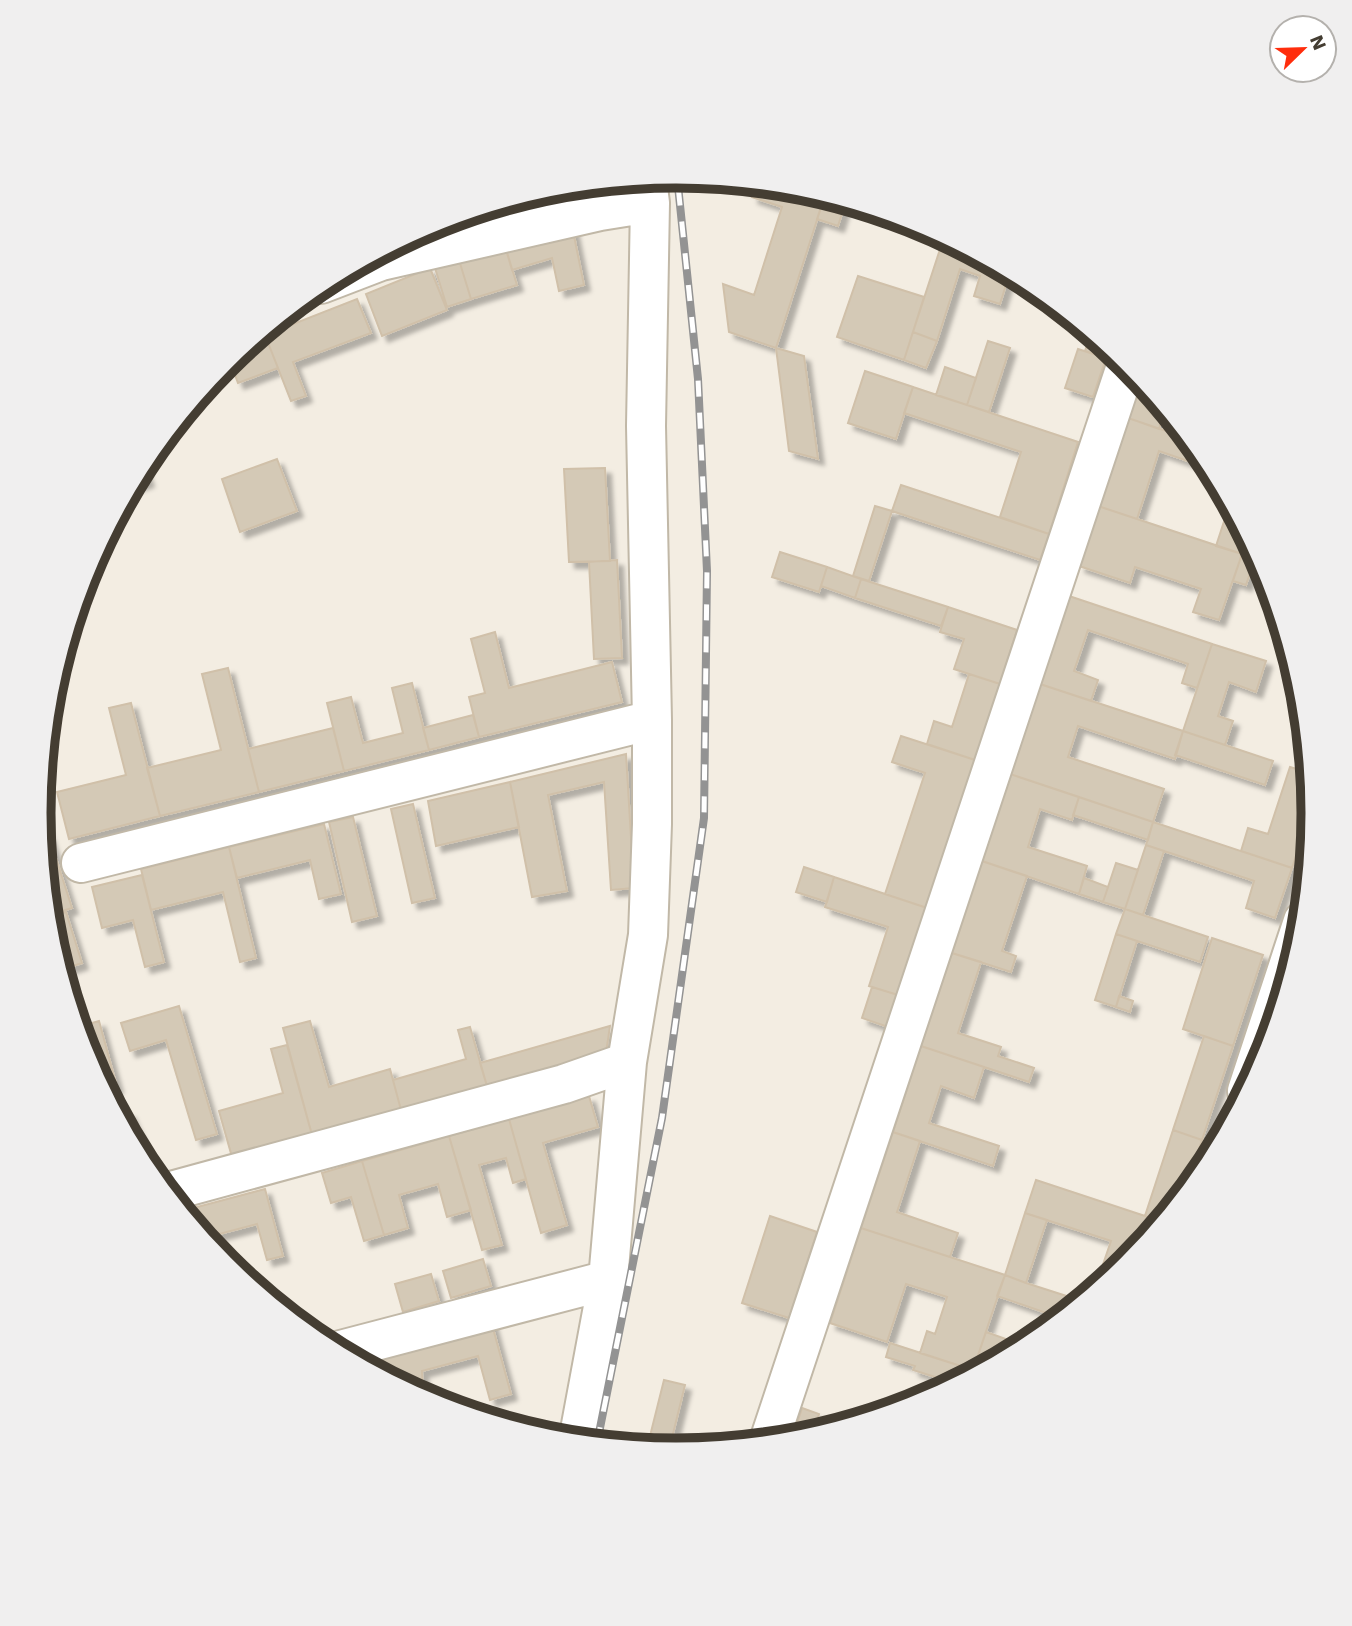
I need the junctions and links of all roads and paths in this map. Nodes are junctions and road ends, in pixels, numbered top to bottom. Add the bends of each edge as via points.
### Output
1 (648, 191) edge
2 (397, 253) edge
3 (1123, 376) edge
4 (652, 720) junction
5 (81, 863) dead end
6 (627, 1062) junction
7 (177, 1189) edge
8 (608, 1280) junction
9 (352, 1347) edge
10 (772, 1430) edge
11 (580, 1431) edge

1 - 2 street via 600,211
1 - 4 street via 646,426
3 - 10 street
4 - 5 street
4 - 6 street via 648,935
6 - 7 street via 564,1084
6 - 8 street
8 - 9 street
8 - 11 street

